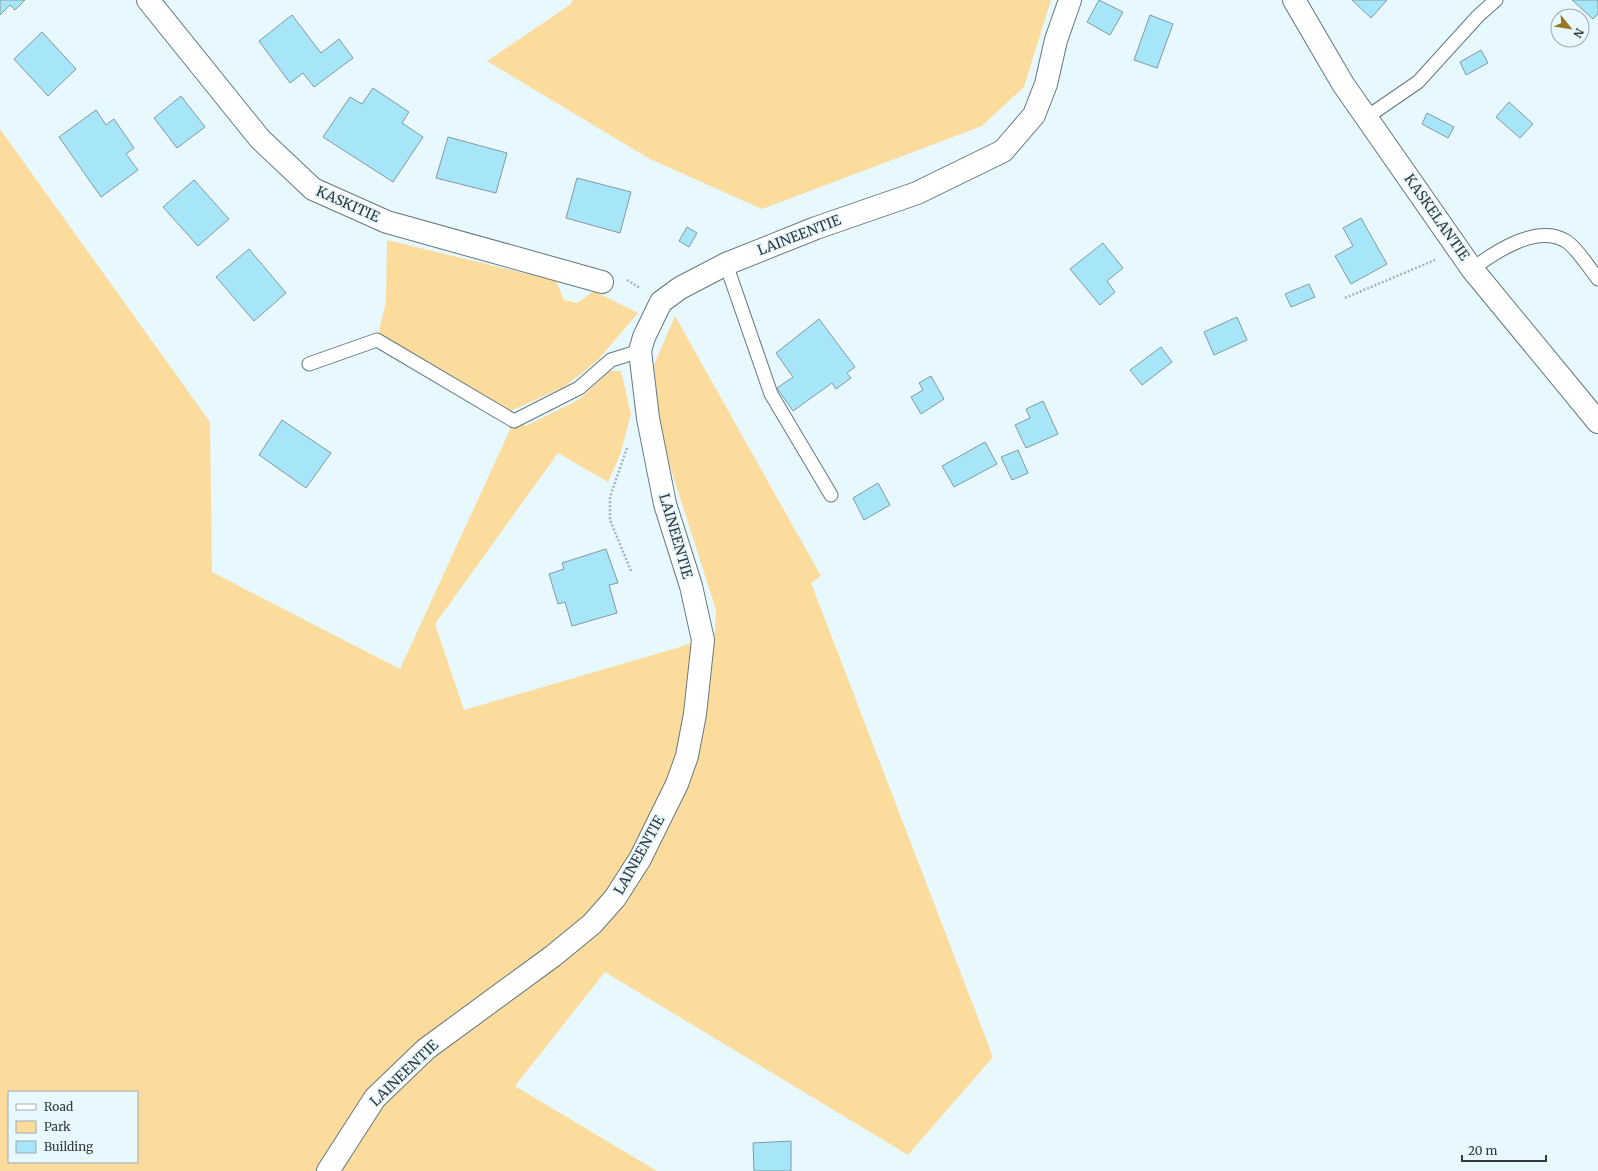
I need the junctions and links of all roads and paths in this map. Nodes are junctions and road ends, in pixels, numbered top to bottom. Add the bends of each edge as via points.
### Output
1 (148, 0) edge
2 (1070, 0) edge
3 (1294, 0) edge
4 (1496, 0) edge
5 (1367, 117) junction
6 (1459, 250) junction
7 (726, 264) junction
8 (1472, 269) junction
9 (1598, 280) edge
10 (602, 282) dead end
11 (1344, 298) dead end
12 (640, 351) junction
13 (309, 364) dead end
14 (648, 418) junction
15 (1598, 422) edge
16 (832, 495) dead end
17 (631, 571) dead end
18 (328, 1171) edge

1 - 10 street, KASKITIE via 260,139 313,189 388,222
2 - 7 street, LAINEENTIE via 1056,40 1046,84 1034,115 1003,151 917,193 816,228
3 - 5 street, KASKELANTIE via 1343,84
4 - 5 lane via 1478,16 1418,82
5 - 6 street, KASKELANTIE
6 - 8 street, KASKELANTIE
6 - 11 path
7 - 12 street, LAINEENTIE via 680,288 661,302
7 - 16 lane via 772,394
8 - 9 lane via 1496,251 1539,235 1564,240
8 - 15 street, KASKELANTIE
12 - 13 lane via 611,360 579,388 514,421 377,340
12 - 14 street, LAINEENTIE
14 - 17 path via 633,432 610,497 610,520
14 - 18 street, LAINEENTIE via 665,504 691,586 703,640 695,714 687,756 677,784 640,859 615,898 592,924 553,956 426,1049 375,1098

